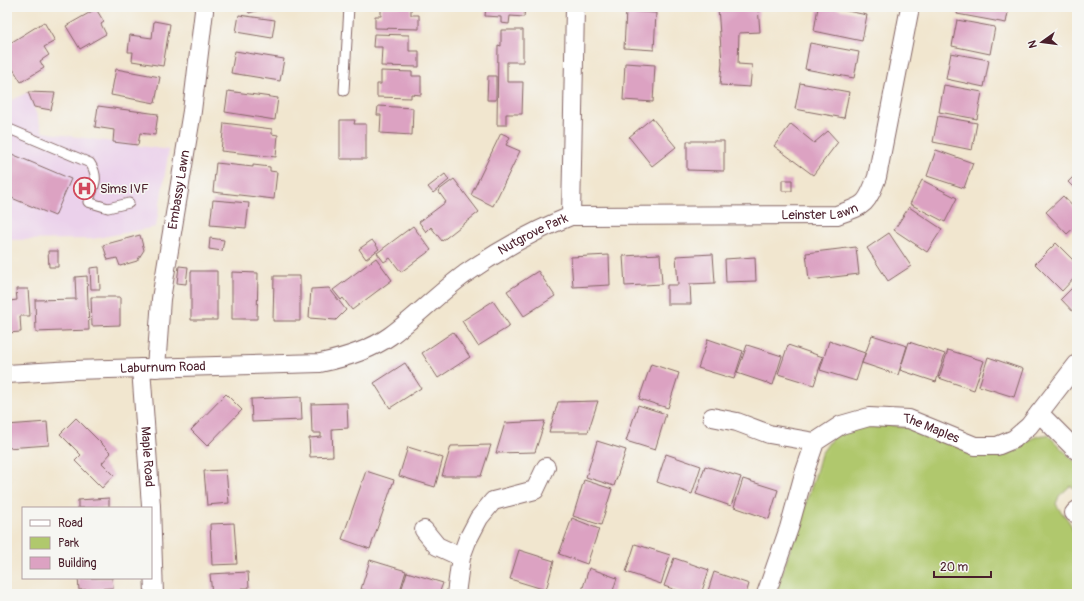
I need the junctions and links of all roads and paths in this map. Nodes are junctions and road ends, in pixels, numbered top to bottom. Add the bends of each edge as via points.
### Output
1 (349, 7) edge
2 (575, 7) edge
3 (910, 7) edge
4 (204, 12) dead end
5 (344, 91) dead end
6 (7, 128) edge
7 (129, 203) dead end
8 (571, 216) junction
9 (320, 363) joint
10 (1077, 364) edge
11 (149, 368) junction
12 (7, 374) edge
13 (1039, 412) junction
14 (712, 417) dead end
15 (816, 442) junction
16 (1077, 451) edge
17 (546, 467) dead end
18 (151, 507) edge
19 (424, 530) dead end
20 (152, 535) edge
21 (461, 556) junction
22 (154, 594) edge
23 (456, 594) edge
24 (766, 594) edge

1 - 5 lane
2 - 8 street, Nutgrove Park
3 - 8 street, Leinster Lawn via 877,177 869,198 859,207 836,215
4 - 11 street, Embassy Lawn via 192,111
6 - 7 lane via 90,163 95,171 96,183 88,202 108,208
8 - 9 street, Nutgrove Park via 512,243 465,275 389,336 365,350
9 - 11 street, Laburnum Road
10 - 13 street, The Maples
11 - 12 street, Laburnum Road
11 - 18 street, Maple Road
13 - 15 street, The Maples via 1029,426 1014,439 997,446 975,446 909,419 869,417 841,426
13 - 16 street
14 - 15 street via 737,422 768,434
15 - 24 street
17 - 21 street via 535,490 493,501 479,518
19 - 21 street via 437,546
20 - 22 street, Maple Road
21 - 23 street

